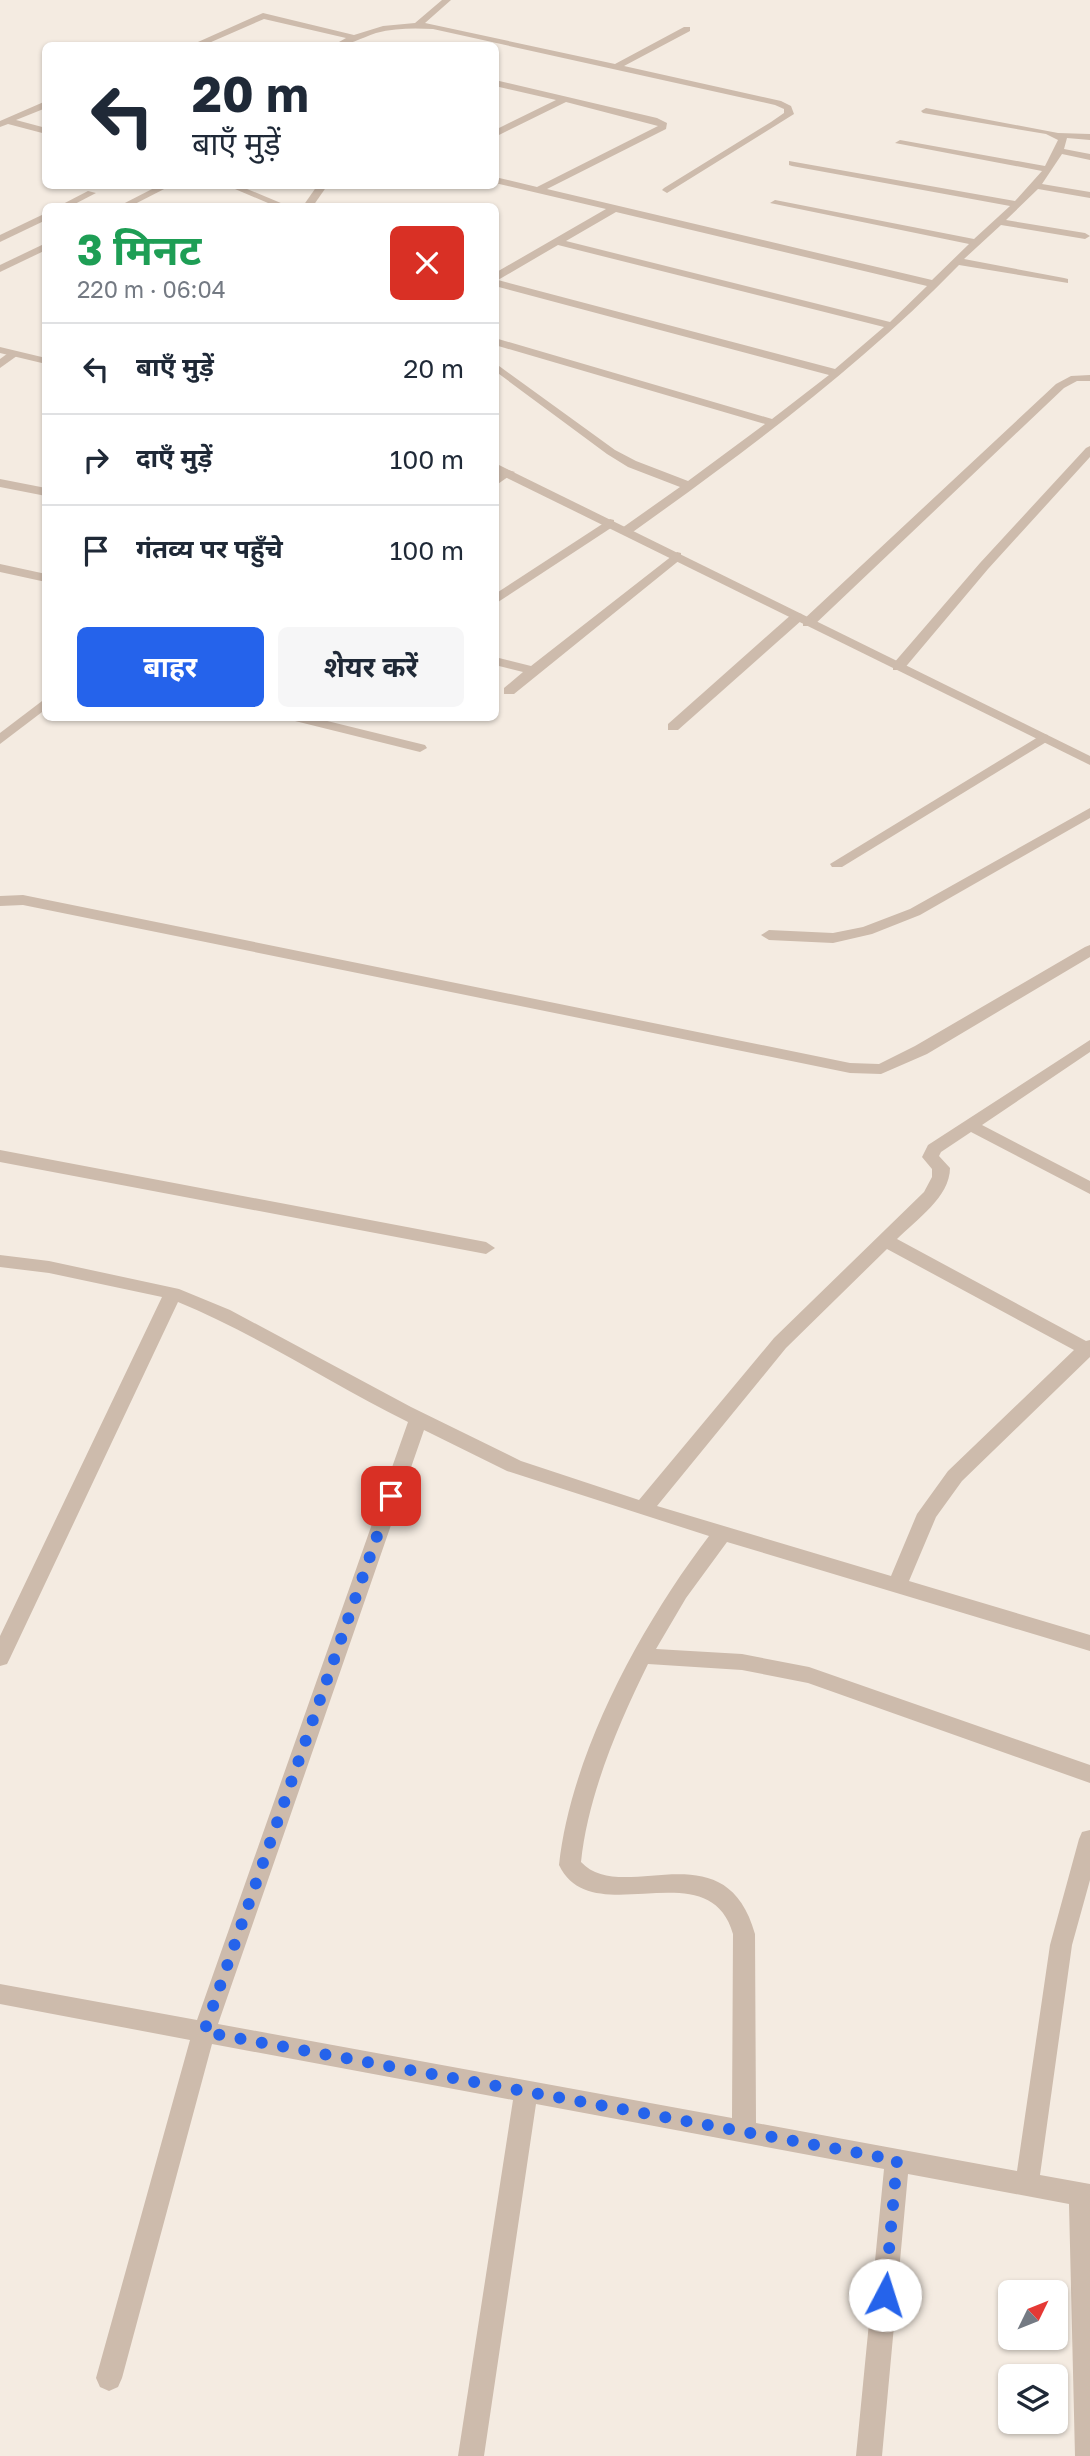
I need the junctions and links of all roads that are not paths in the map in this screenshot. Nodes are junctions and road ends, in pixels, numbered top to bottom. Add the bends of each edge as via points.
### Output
1 (447, 0) edge
2 (418, 25) junction
3 (687, 29) dead end
4 (354, 37) junction
5 (202, 42) edge
6 (343, 42) edge
7 (498, 42) edge
8 (499, 42) edge
9 (616, 67) junction
10 (499, 84) edge
11 (565, 99) junction
12 (42, 106) edge
13 (926, 111) dead end
14 (4, 123) edge
15 (42, 130) edge
16 (499, 132) edge
17 (1059, 135) junction
18 (1090, 137) edge
19 (900, 144) dead end
20 (1059, 151) junction
21 (1090, 157) edge
22 (792, 163) dead end
23 (1047, 169) junction
24 (499, 181) edge
25 (1036, 186) junction
26 (159, 189) edge
27 (240, 189) edge
28 (667, 190) dead end
29 (536, 191) junction
30 (92, 193) dead end
31 (1090, 195) edge
32 (70, 203) edge
33 (130, 203) edge
34 (276, 203) edge
35 (775, 203) dead end
36 (1019, 205) junction
37 (612, 210) junction
38 (42, 218) edge
39 (999, 222) junction
40 (1085, 236) dead end
41 (0, 239) edge
42 (557, 242) junction
43 (976, 243) junction
44 (42, 248) edge
45 (957, 261) junction
46 (0, 269) edge
47 (499, 278) edge
48 (1064, 281) dead end
49 (499, 282) edge
50 (934, 284) junction
51 (892, 326) junction
52 (499, 342) edge
53 (0, 349) edge
54 (15, 353) junction
55 (42, 360) edge
56 (0, 365) edge
57 (499, 369) edge
58 (836, 373) junction
59 (1090, 379) edge
60 (773, 424) junction
61 (1090, 450) edge
62 (502, 470) edge
63 (0, 483) edge
64 (690, 485) junction
65 (42, 491) edge
66 (610, 523) junction
67 (626, 531) junction
68 (677, 556) junction
69 (0, 568) edge
70 (42, 577) edge
71 (499, 597) edge
72 (803, 620) junction
73 (499, 662) edge
74 (898, 667) junction
75 (532, 670) junction
76 (509, 691) dead end
77 (42, 705) edge
78 (312, 721) edge
79 (673, 727) dead end
80 (1043, 738) junction
81 (0, 740) edge
82 (420, 748) dead end
83 (1090, 761) edge
84 (1090, 812) edge
85 (837, 864) dead end
86 (0, 901) edge
87 (769, 934) dead end
88 (1090, 950) edge
89 (1090, 1045) edge
90 (970, 1125) junction
91 (0, 1156) edge
92 (1090, 1188) edge
93 (885, 1240) junction
94 (486, 1248) dead end
95 (0, 1261) edge
96 (173, 1293) junction
97 (1088, 1347) edge
98 (418, 1419) junction
99 (643, 1508) junction
100 (722, 1532) junction
101 (897, 1585) junction
102 (1090, 1643) edge
103 (642, 1656) junction
104 (0, 1658) edge
105 (1090, 1774) edge
106 (1090, 1839) edge
107 (0, 1994) edge
108 (204, 2032) junction
109 (526, 2093) junction
110 (744, 2132) junction
111 (897, 2160) junction
112 (1027, 2183) junction
113 (1086, 2195) edge
114 (109, 2378) dead end
115 (471, 2456) edge
116 (869, 2456) edge
117 (1088, 2456) edge

1 - 2 street
2 - 4 street
2 - 7 street
3 - 9 street
4 - 5 street via 263,16
4 - 6 street
8 - 9 street
9 - 28 street via 788,108 789,114
10 - 11 street
11 - 16 street
11 - 29 street via 654,120 663,127
12 - 14 street
13 - 17 street
14 - 15 street
17 - 18 street
17 - 20 street via 1063,139
19 - 23 street
20 - 21 street
20 - 23 street
22 - 36 street
23 - 25 street
24 - 29 street
25 - 31 street
25 - 36 street
26 - 33 street
27 - 34 street
29 - 37 street
30 - 32 street
35 - 43 street
36 - 39 street
37 - 42 street
37 - 50 street
38 - 41 street
39 - 40 street
39 - 43 street
42 - 47 street
42 - 51 street
43 - 45 street
44 - 46 street
45 - 48 street
45 - 50 street
49 - 58 street
50 - 51 street
51 - 58 street
52 - 60 street
53 - 54 street
54 - 55 street
54 - 56 street
57 - 64 street via 611,452
58 - 60 street
59 - 72 street via 1075,378 1060,386
60 - 64 street
61 - 74 street
62 - 66 street
63 - 65 street
64 - 67 street
66 - 67 street
66 - 71 street
67 - 68 street
68 - 72 street
68 - 75 street
69 - 70 street
72 - 74 street
72 - 79 street
73 - 75 street
74 - 80 street
75 - 76 street
77 - 81 street
78 - 82 street
80 - 83 street
80 - 85 street
84 - 87 street via 915,912 867,931 832,938
86 - 88 street via 23,900 850,1068 881,1069 921,1050
89 - 90 street
90 - 92 street
90 - 93 street via 934,1149 930,1157 941,1168 941,1177 931,1195
91 - 94 street
93 - 97 street
93 - 99 street via 780,1343
95 - 96 street
96 - 98 street via 224,1314
96 - 104 street
97 - 101 street via 955,1476 927,1514
98 - 99 street via 514,1466
98 - 108 street
99 - 100 street
100 - 101 street
100 - 103 street via 655,1627
101 - 102 street
103 - 105 street via 742,1662 809,1675
103 - 110 street via 605,1733 572,1841 570,1865 582,1877 608,1883 697,1885 720,1895 737,1913 744,1934
106 - 112 street via 1061,1945
107 - 108 street
108 - 109 street
108 - 114 street
109 - 110 street
109 - 115 street
110 - 111 street
111 - 112 street
111 - 116 street
112 - 113 street
113 - 117 street

